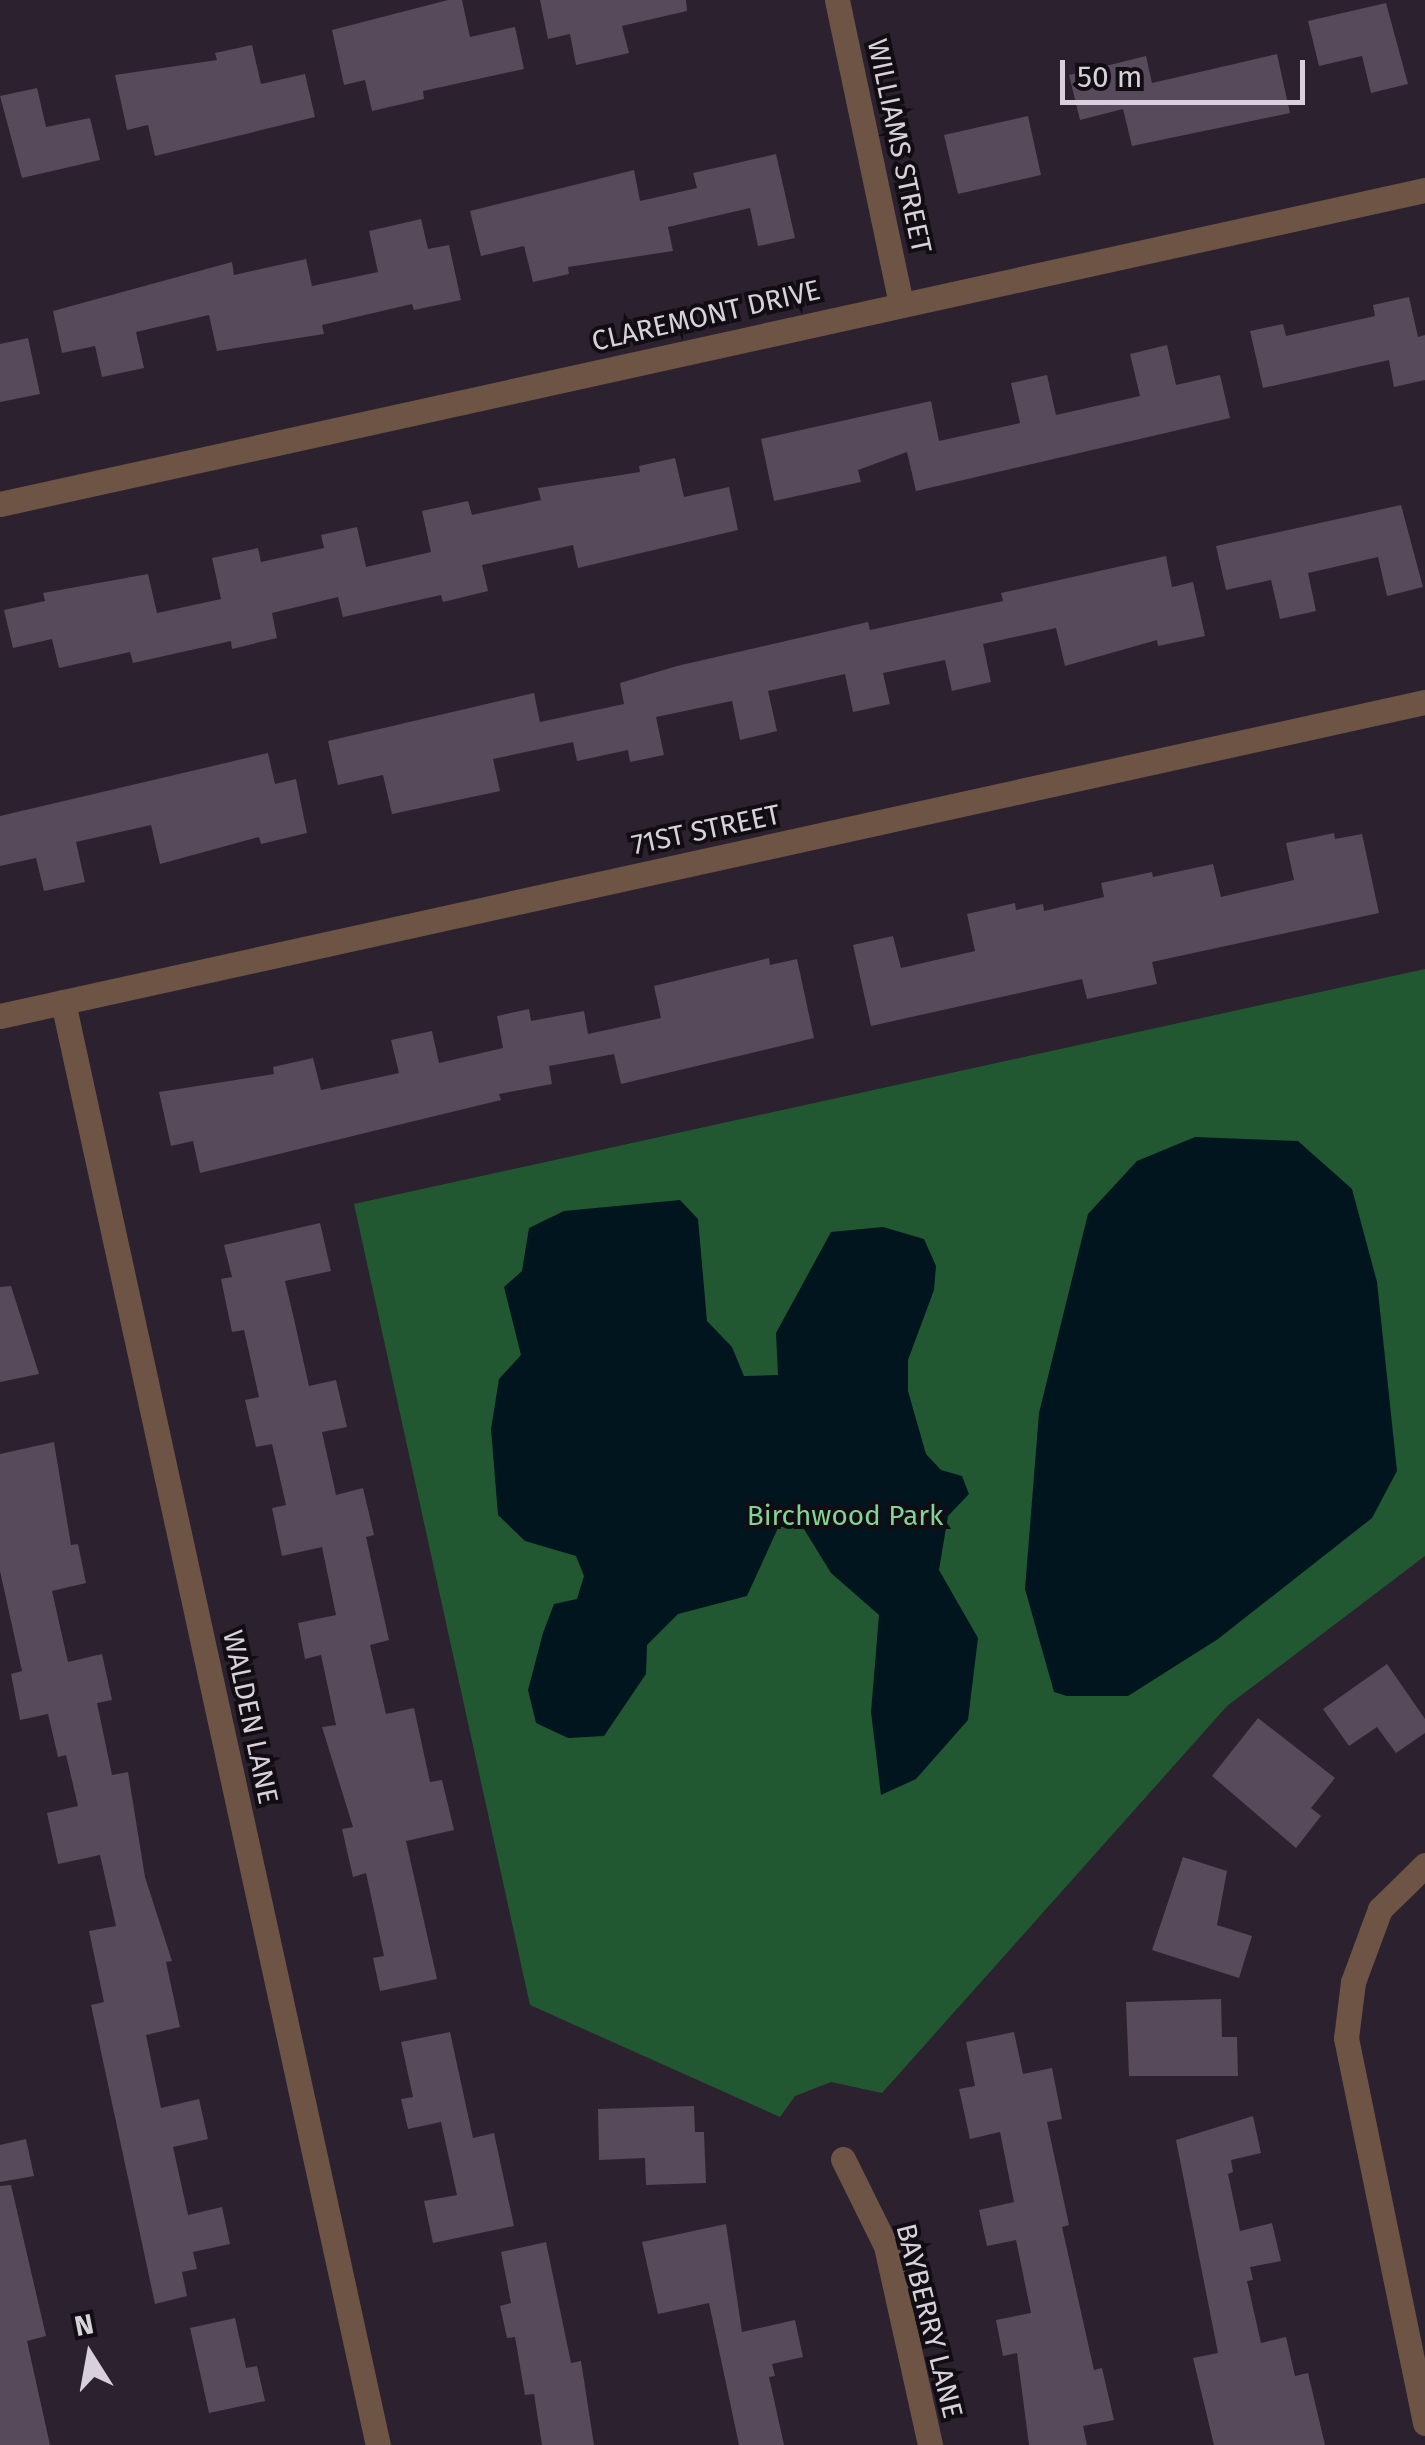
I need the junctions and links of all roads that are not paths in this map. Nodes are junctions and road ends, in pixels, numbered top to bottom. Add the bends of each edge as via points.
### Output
1 (836, 0) edge
2 (1425, 190) edge
3 (901, 304) junction
4 (0, 504) edge
5 (1425, 702) edge
6 (63, 1002) junction
7 (0, 1016) edge
8 (1425, 1866) edge
9 (843, 2159) dead end
10 (1425, 2423) edge
11 (378, 2445) edge
12 (930, 2445) edge

1 - 3 street, WILLIAMS STREET
2 - 3 street, CLAREMONT DRIVE
3 - 4 street, CLAREMONT DRIVE
5 - 6 street, 71ST STREET
6 - 7 street, 71ST STREET
6 - 11 street, WALDEN LANE
8 - 10 street via 1380,1910 1353,1982 1346,2038
9 - 12 street, BAYBERRY LANE via 886,2246

